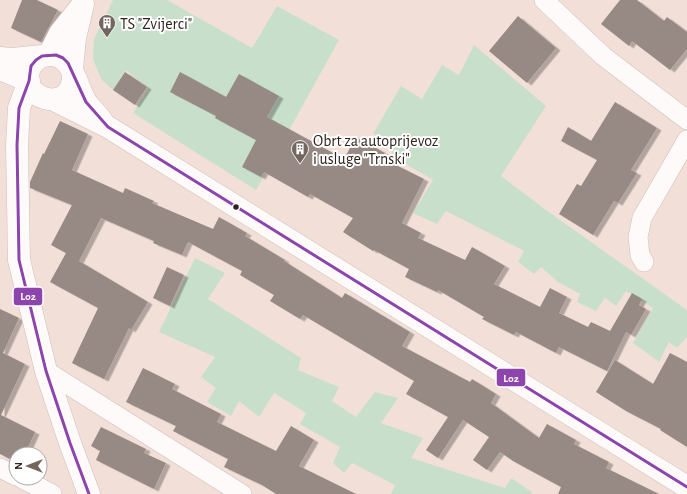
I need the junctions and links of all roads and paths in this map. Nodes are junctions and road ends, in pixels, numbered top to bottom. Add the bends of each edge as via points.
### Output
1 (544, 0) edge
2 (84, 2) edge
3 (45, 56) junction
4 (0, 58) edge
5 (0, 69) edge
6 (72, 72) junction
7 (28, 81) junction
8 (50, 100) junction
9 (687, 120) edge
10 (108, 127) junction
11 (687, 140) edge
12 (17, 144) junction
13 (644, 262) dead end
14 (46, 371) junction
15 (36, 486) edge
16 (680, 488) edge
17 (52, 494) edge
18 (89, 494) edge
19 (242, 494) edge

1 - 9 street via 603,56
2 - 3 main road
2 - 6 main road via 75,38
3 - 4 main road
3 - 6 main road via 56,55 63,58
3 - 7 main road via 31,66
5 - 7 main road
6 - 8 main road via 73,82 66,94
6 - 10 main road via 86,102
7 - 8 main road via 30,88 40,98
7 - 12 main road via 19,108
8 - 10 main road
8 - 12 main road via 34,107 27,117
10 - 16 main road
11 - 13 street via 642,218 638,237 640,255
12 - 14 main road via 19,260
14 - 18 main road
14 - 19 street
15 - 17 street

